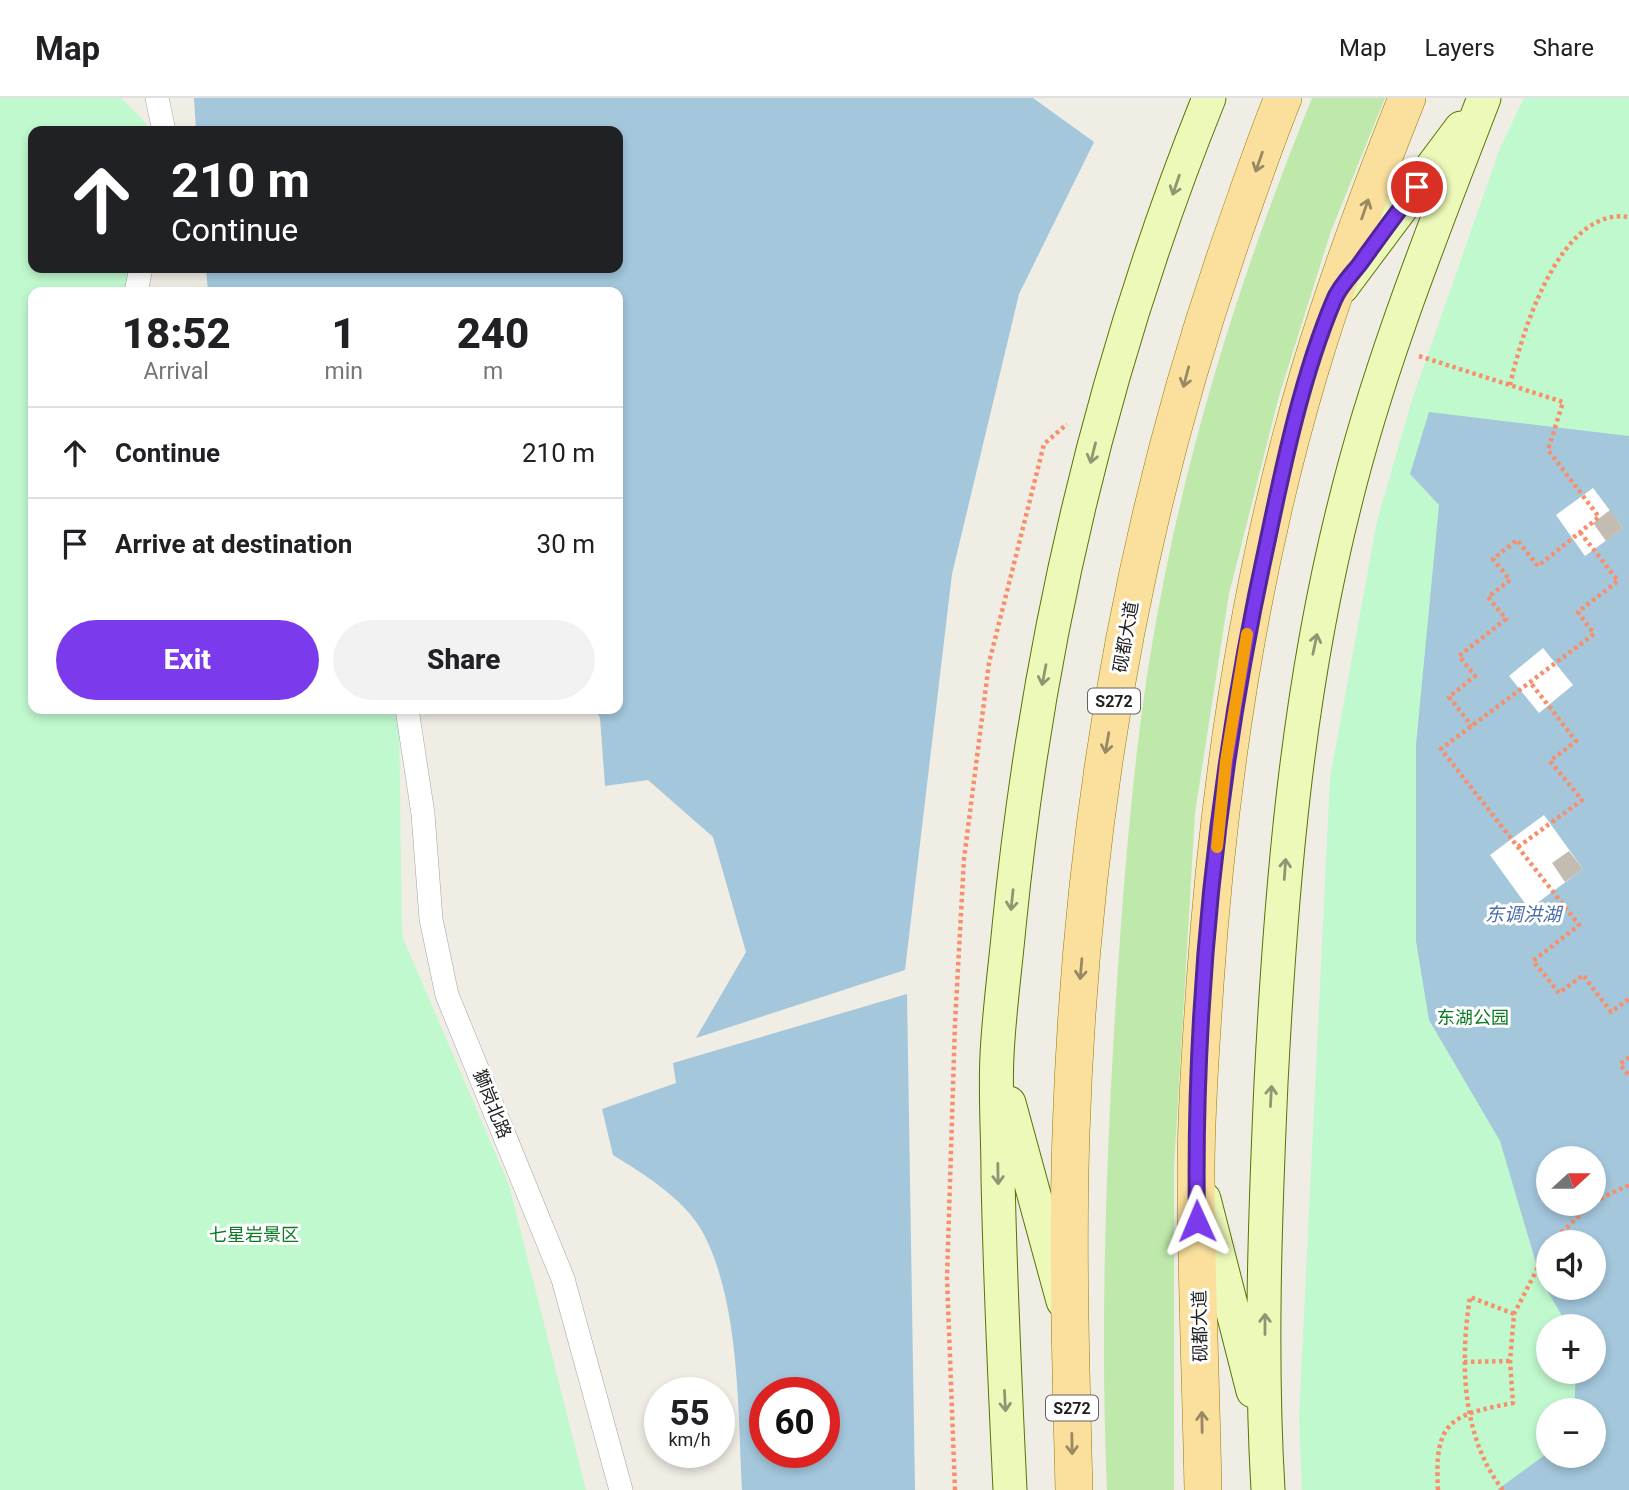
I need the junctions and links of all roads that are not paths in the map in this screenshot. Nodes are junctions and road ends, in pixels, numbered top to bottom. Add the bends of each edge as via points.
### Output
1 (157, 98) edge
2 (1209, 98) edge
3 (1283, 98) edge
4 (1407, 98) edge
5 (1483, 98) edge
6 (163, 126) edge
7 (1334, 297) junction
8 (408, 714) edge
9 (997, 1056) junction
10 (1196, 1167) junction
11 (1070, 1326) junction
12 (1265, 1437) junction
13 (621, 1490) edge
14 (1010, 1490) edge
15 (1073, 1490) edge
16 (1203, 1490) edge
17 (1268, 1490) edge

1 - 6 street
2 -> 9 street via 1110,387 1069,547 1042,681 1018,840
3 -> 11 main road, 砚都大道 / S272 via 1188,369 1125,638 1089,873 1080,984 1071,1133
7 -> 4 main road, 砚都大道
5 - 7 street
12 -> 5 street via 1265,1217 1288,830 1312,656 1345,502 1391,347
7 - 10 main road, 砚都大道 via 1276,502 1226,761 1211,900
8 - 13 street, 獅岗北路 via 423,814 430,919 447,995 563,1279
9 - 11 street
9 -> 14 street via 1000,1296
10 - 12 street
16 -> 10 main road, 砚都大道
11 -> 15 main road, 砚都大道 / S272
12 - 17 street

